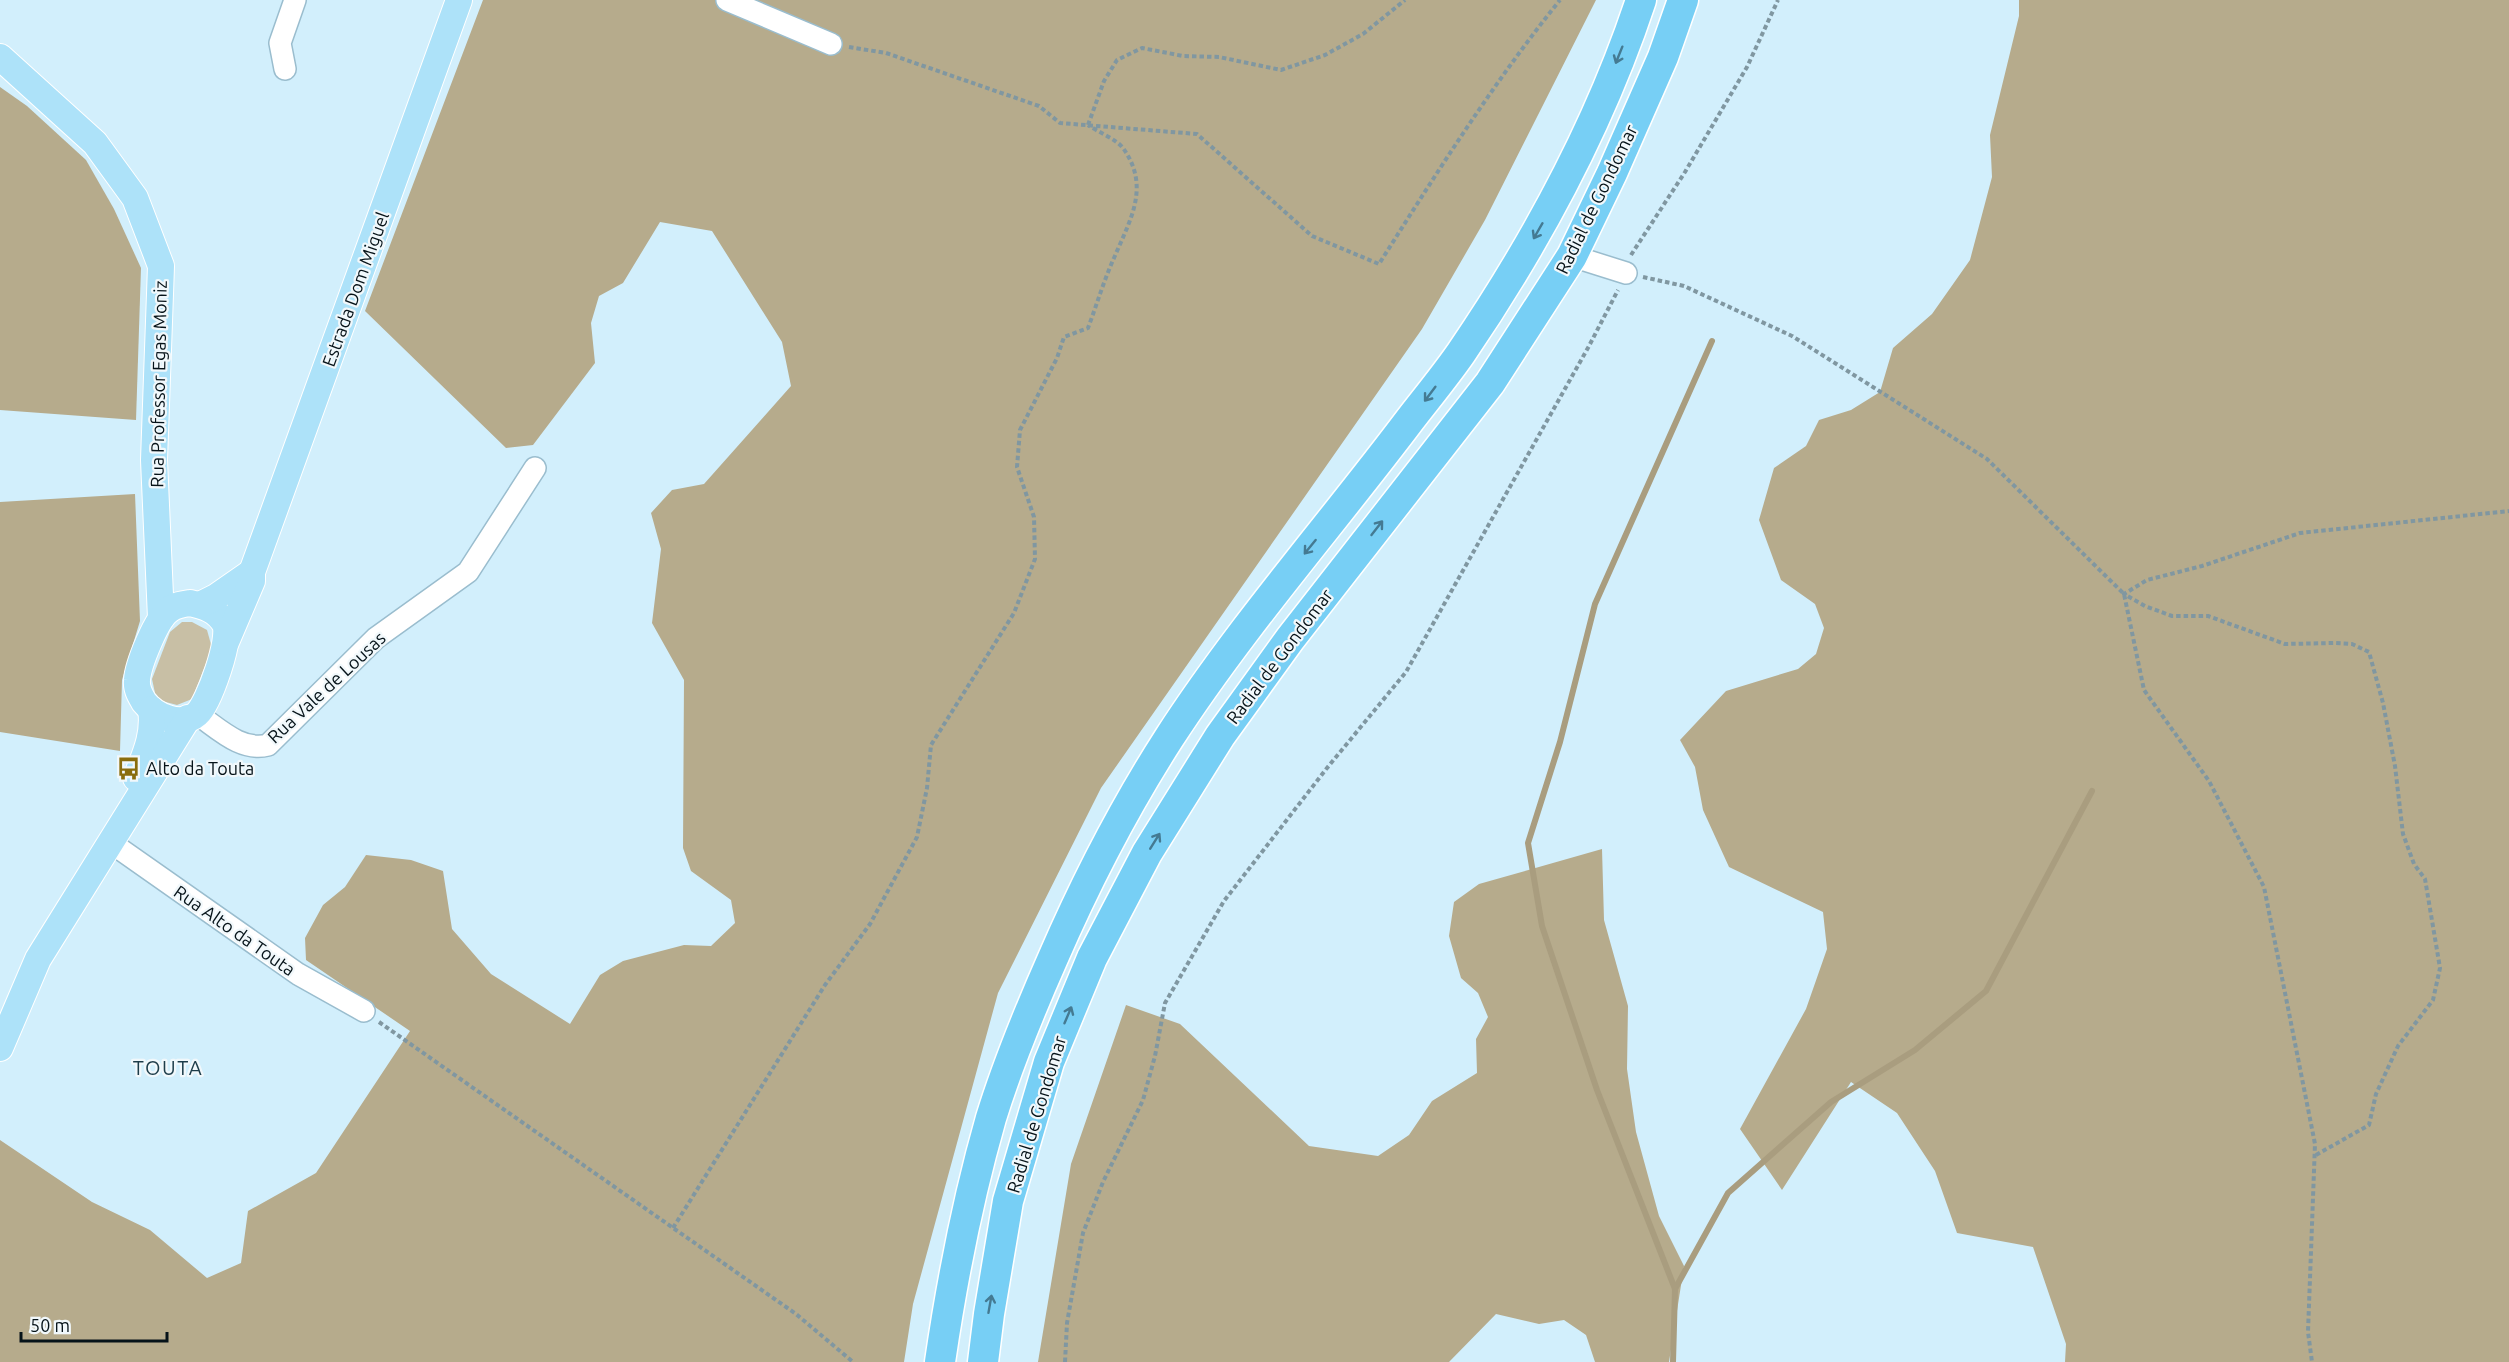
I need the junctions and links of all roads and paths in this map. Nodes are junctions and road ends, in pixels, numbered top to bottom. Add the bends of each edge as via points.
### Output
1 (295, 0) edge
2 (727, 0) edge
3 (1405, 0) edge
4 (1560, 0) edge
5 (1641, 0) edge
6 (1683, 0) edge
7 (1778, 0) edge
8 (459, 2) edge
9 (831, 44) joint
10 (0, 57) edge
11 (285, 69) dead end
12 (1088, 125) junction
13 (1572, 256) junction
14 (1626, 273) junction
15 (535, 468) dead end
16 (2509, 511) edge
17 (156, 519) junction
18 (252, 572) junction
19 (2124, 594) junction
20 (195, 604) junction
21 (161, 618) junction
22 (226, 642) junction
23 (151, 709) junction
24 (192, 716) junction
25 (110, 842) junction
26 (364, 1011) joint
27 (0, 1048) edge
28 (2315, 1156) junction
29 (673, 1228) junction
30 (853, 1362) edge
31 (940, 1362) edge
32 (983, 1362) edge
33 (1065, 1362) edge
34 (2312, 1362) edge

1 - 11 street via 280,43
2 - 9 street
3 - 12 path via 1363,34 1325,55 1281,70 1219,57 1183,56 1142,48 1117,60 1104,81
4 - 12 path via 1520,51 1379,264 1312,236 1197,134
5 -> 31 highway, Radial de Gondomar via 1579,155 1537,234 1460,354 1257,613 1167,740 1088,878 1022,1027 992,1118 950,1296
6 - 13 highway, Radial de Gondomar via 1663,57
7 - 14 path via 1741,77 1685,172 1632,250
8 - 18 main road, Estrada Dom Miguel
9 - 12 path via 886,53 1039,106 1060,123
10 - 17 main road, Rua Professor Egas Moniz via 95,142 135,198 161,266 154,460
12 - 29 path via 1122,146 1132,165 1137,191 1133,216 1088,328 1064,337 1020,430 1017,467 1034,517 1035,559 1014,612 932,745 916,837 870,924 825,985
13 - 14 street
32 -> 13 highway, Radial de Gondomar via 1008,1202 1049,1062 1092,958 1147,854 1227,726 1490,383
14 - 19 path via 1684,286 1792,336 1987,459
14 - 33 path via 1406,672 1224,901 1165,1003 1143,1100 1083,1233 1067,1323
15 - 24 street, Rua Vale de Lousas via 468,572 376,638 275,740 251,747
16 - 19 path via 2300,533 2147,580
17 - 20 main road, Rua Professor Egas Moniz via 181,588
17 - 21 main road, Rua Professor Egas Moniz
18 - 20 main road via 216,597
18 - 22 main road, Estrada Dom Miguel via 252,582
19 - 28 path via 2144,690 2209,781 2264,887
19 - 28 path via 2172,616 2208,616 2285,644 2352,644 2369,652 2384,703 2403,834 2414,864 2425,879 2440,968 2433,1000 2398,1046 2376,1094 2369,1125
20 - 21 main road via 169,609
20 - 22 main road via 217,614 226,625
21 - 23 main road via 137,678 140,696
22 - 24 main road via 207,699
23 - 24 main road via 174,719
23 - 25 main road via 151,738
24 - 25 main road
25 - 26 street, Rua Alto da Touta via 298,974
25 - 27 main road via 38,959
26 - 29 path
28 - 34 path via 2308,1332
29 - 30 path via 796,1314

